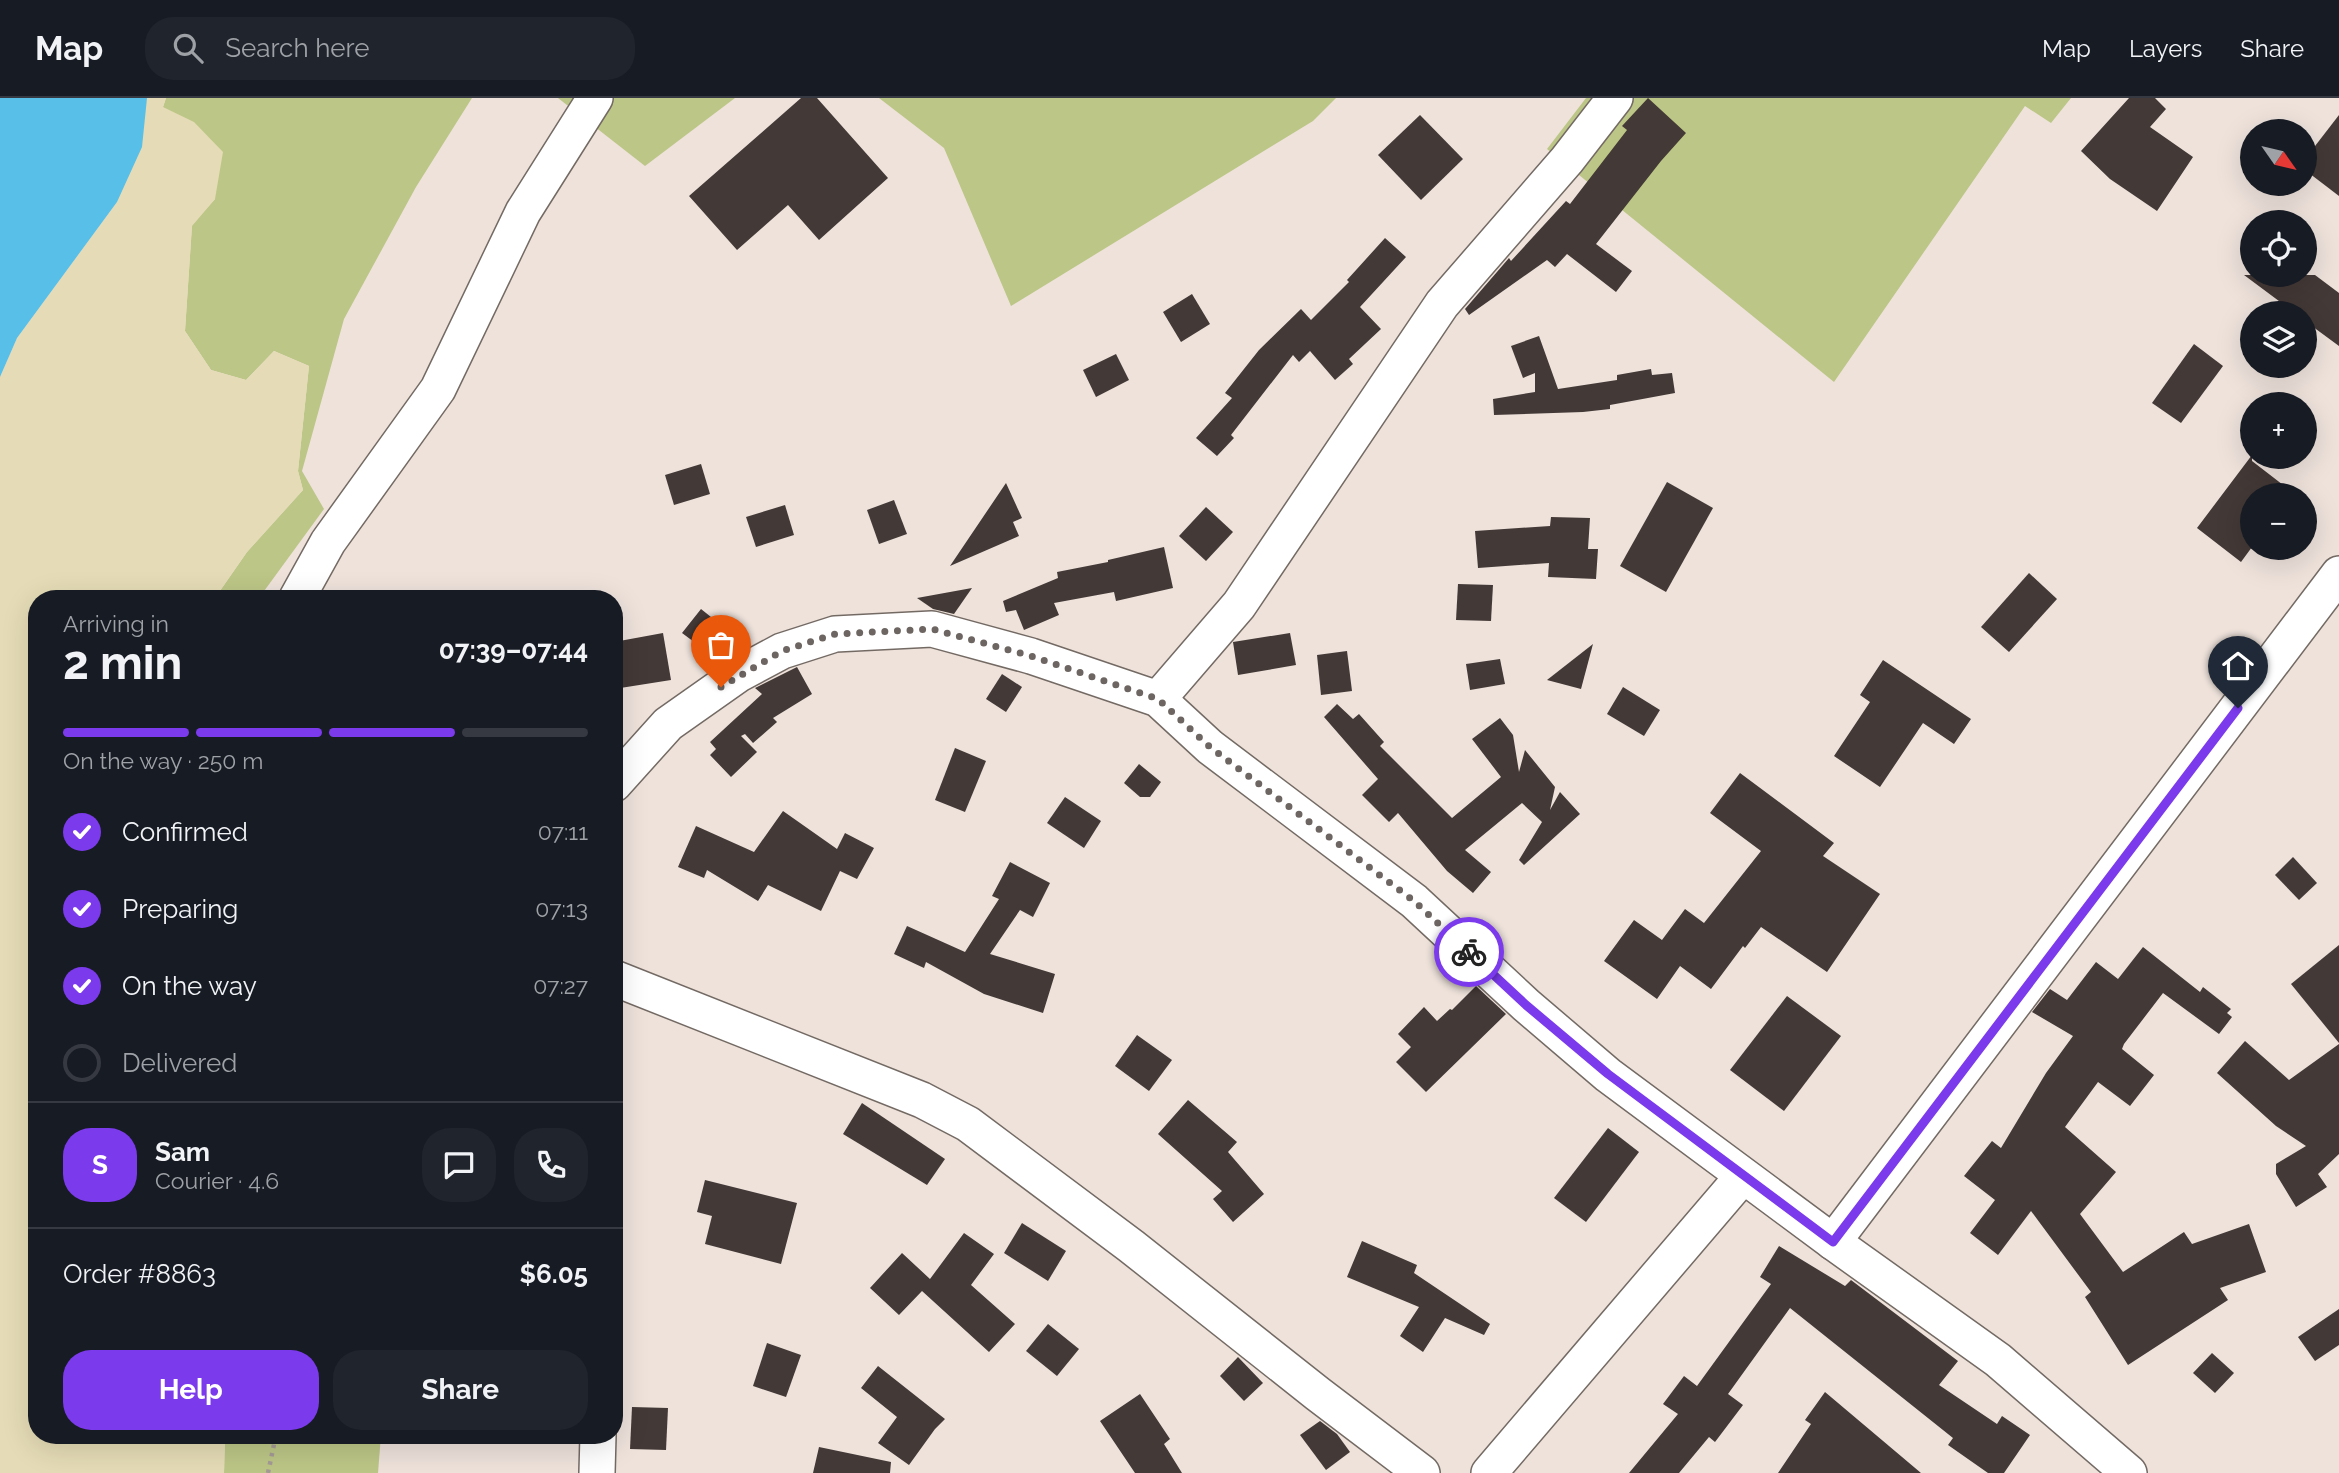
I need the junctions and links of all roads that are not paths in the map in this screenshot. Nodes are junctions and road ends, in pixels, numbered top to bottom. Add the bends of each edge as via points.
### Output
1 (595, 98) edge
2 (1615, 98) edge
3 (2339, 574) edge
4 (301, 590) edge
5 (1158, 699) junction
6 (623, 773) edge
7 (623, 982) edge
8 (1743, 1175) junction
9 (1833, 1242) junction
10 (598, 1444) edge
11 (597, 1473) edge
12 (1422, 1473) edge
13 (1489, 1473) edge
14 (2129, 1473) edge

1 - 4 street via 523,212 438,389 328,542
2 - 5 street via 1442,304 1238,605
3 - 9 street
5 - 6 street via 932,629 835,634 782,651 739,674 668,724
5 - 8 street via 1210,747 1414,901 1608,1074
7 - 12 street via 922,1100 968,1124
8 - 9 street
8 - 13 street
9 - 14 street via 1998,1360
10 - 11 street

